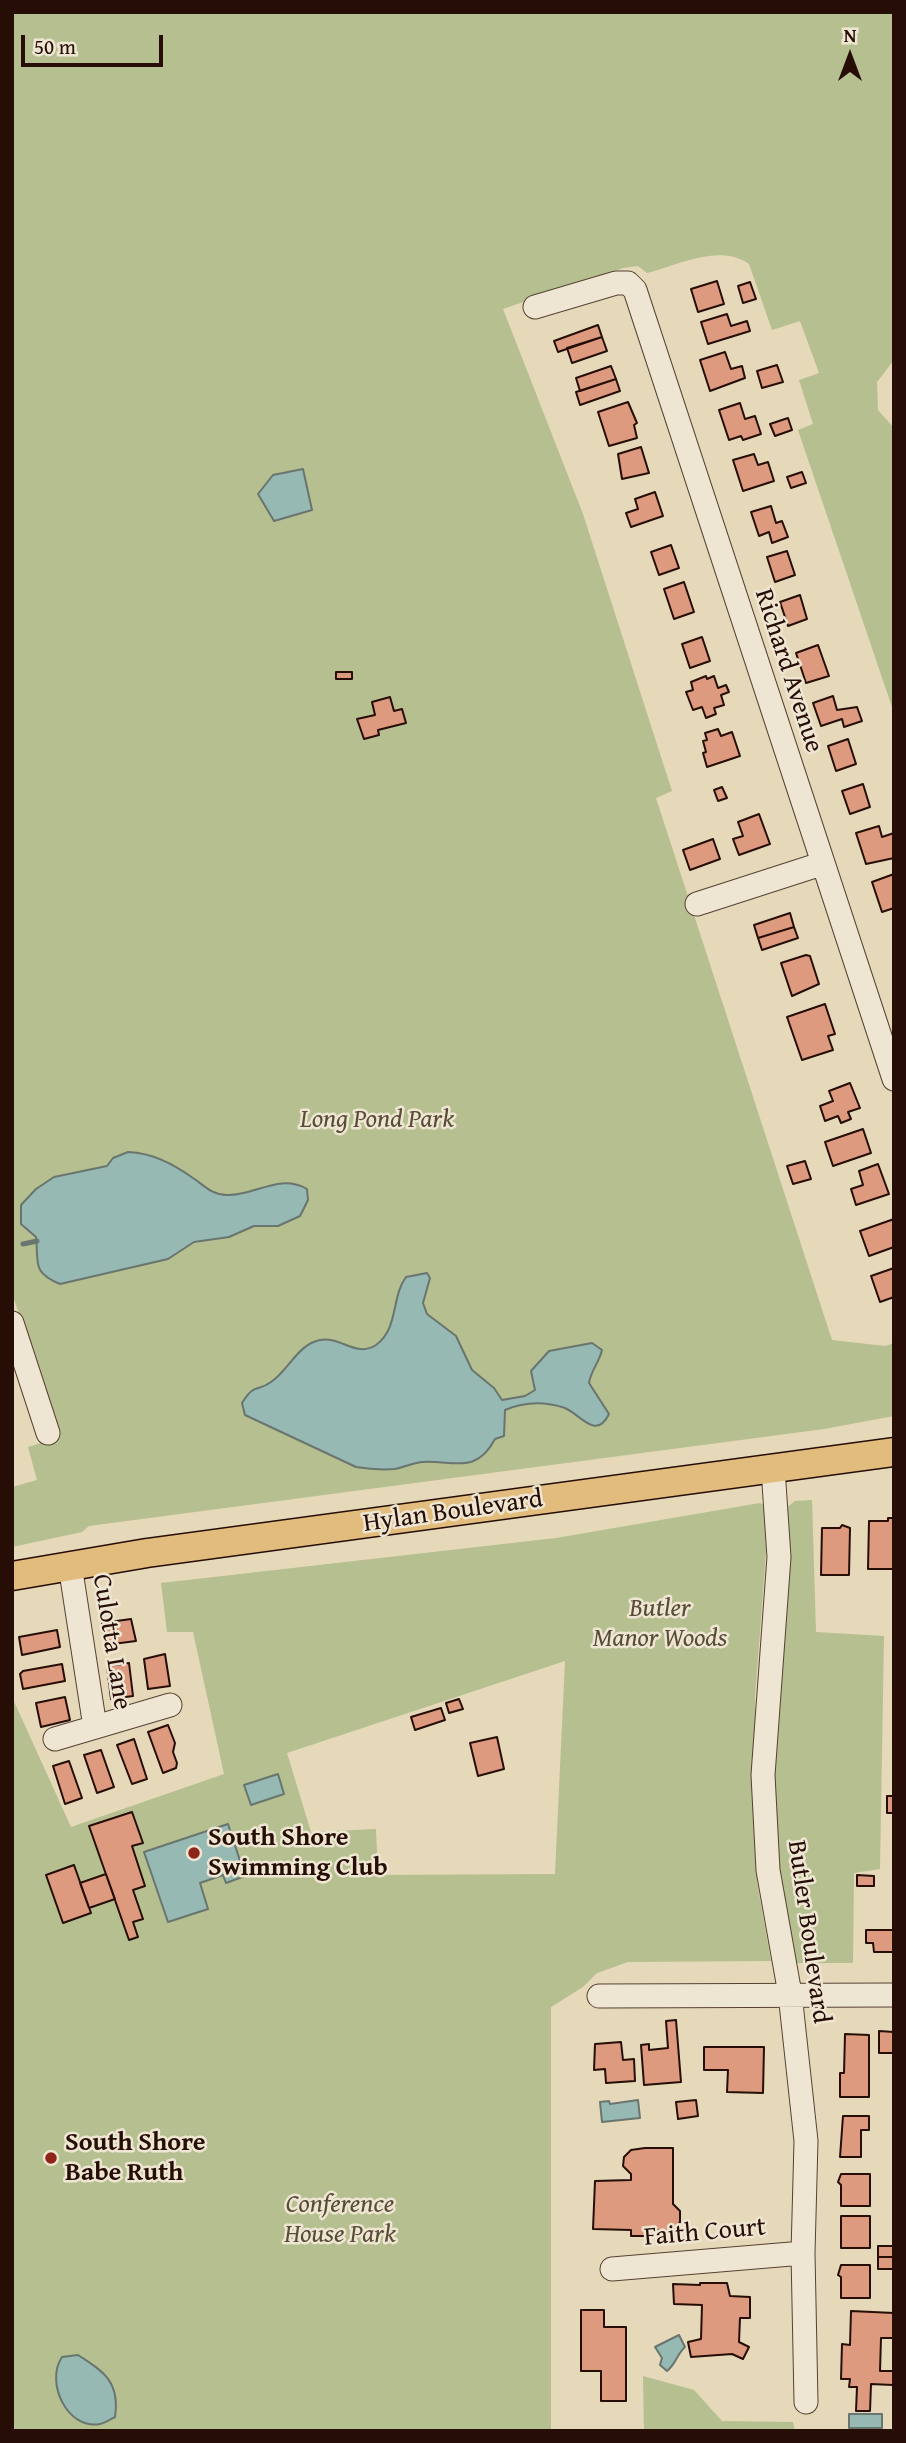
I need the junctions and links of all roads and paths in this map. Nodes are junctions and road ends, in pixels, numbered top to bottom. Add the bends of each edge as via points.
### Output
1 (535, 307) dead end
2 (821, 864) junction
3 (697, 904) dead end
4 (894, 1079) edge
5 (12, 1324) edge
6 (48, 1433) dead end
7 (894, 1452) edge
8 (774, 1469) junction
9 (71, 1565) junction
10 (12, 1576) edge
11 (170, 1705) dead end
12 (95, 1727) junction
13 (55, 1739) dead end
14 (790, 1994) junction
15 (894, 1995) edge
16 (598, 1996) dead end
17 (803, 2253) junction
18 (612, 2269) dead end
19 (806, 2402) dead end

1 - 2 street, Richard Avenue via 616,283 628,283 635,290
2 - 3 street
2 - 4 street, Richard Avenue
5 - 6 street
7 - 8 main road, Hylan Boulevard
8 - 9 main road, Hylan Boulevard
8 - 14 street, Butler Boulevard via 779,1557 763,1775 768,1870
9 - 10 main road, Hylan Boulevard
9 - 12 street, Culotta Lane
11 - 12 street, Culotta Lane
12 - 13 street, Culotta Lane
14 - 15 street
14 - 16 street
14 - 17 street, Butler Boulevard via 806,2141
17 - 18 street, Faith Court
17 - 19 street, Butler Boulevard

